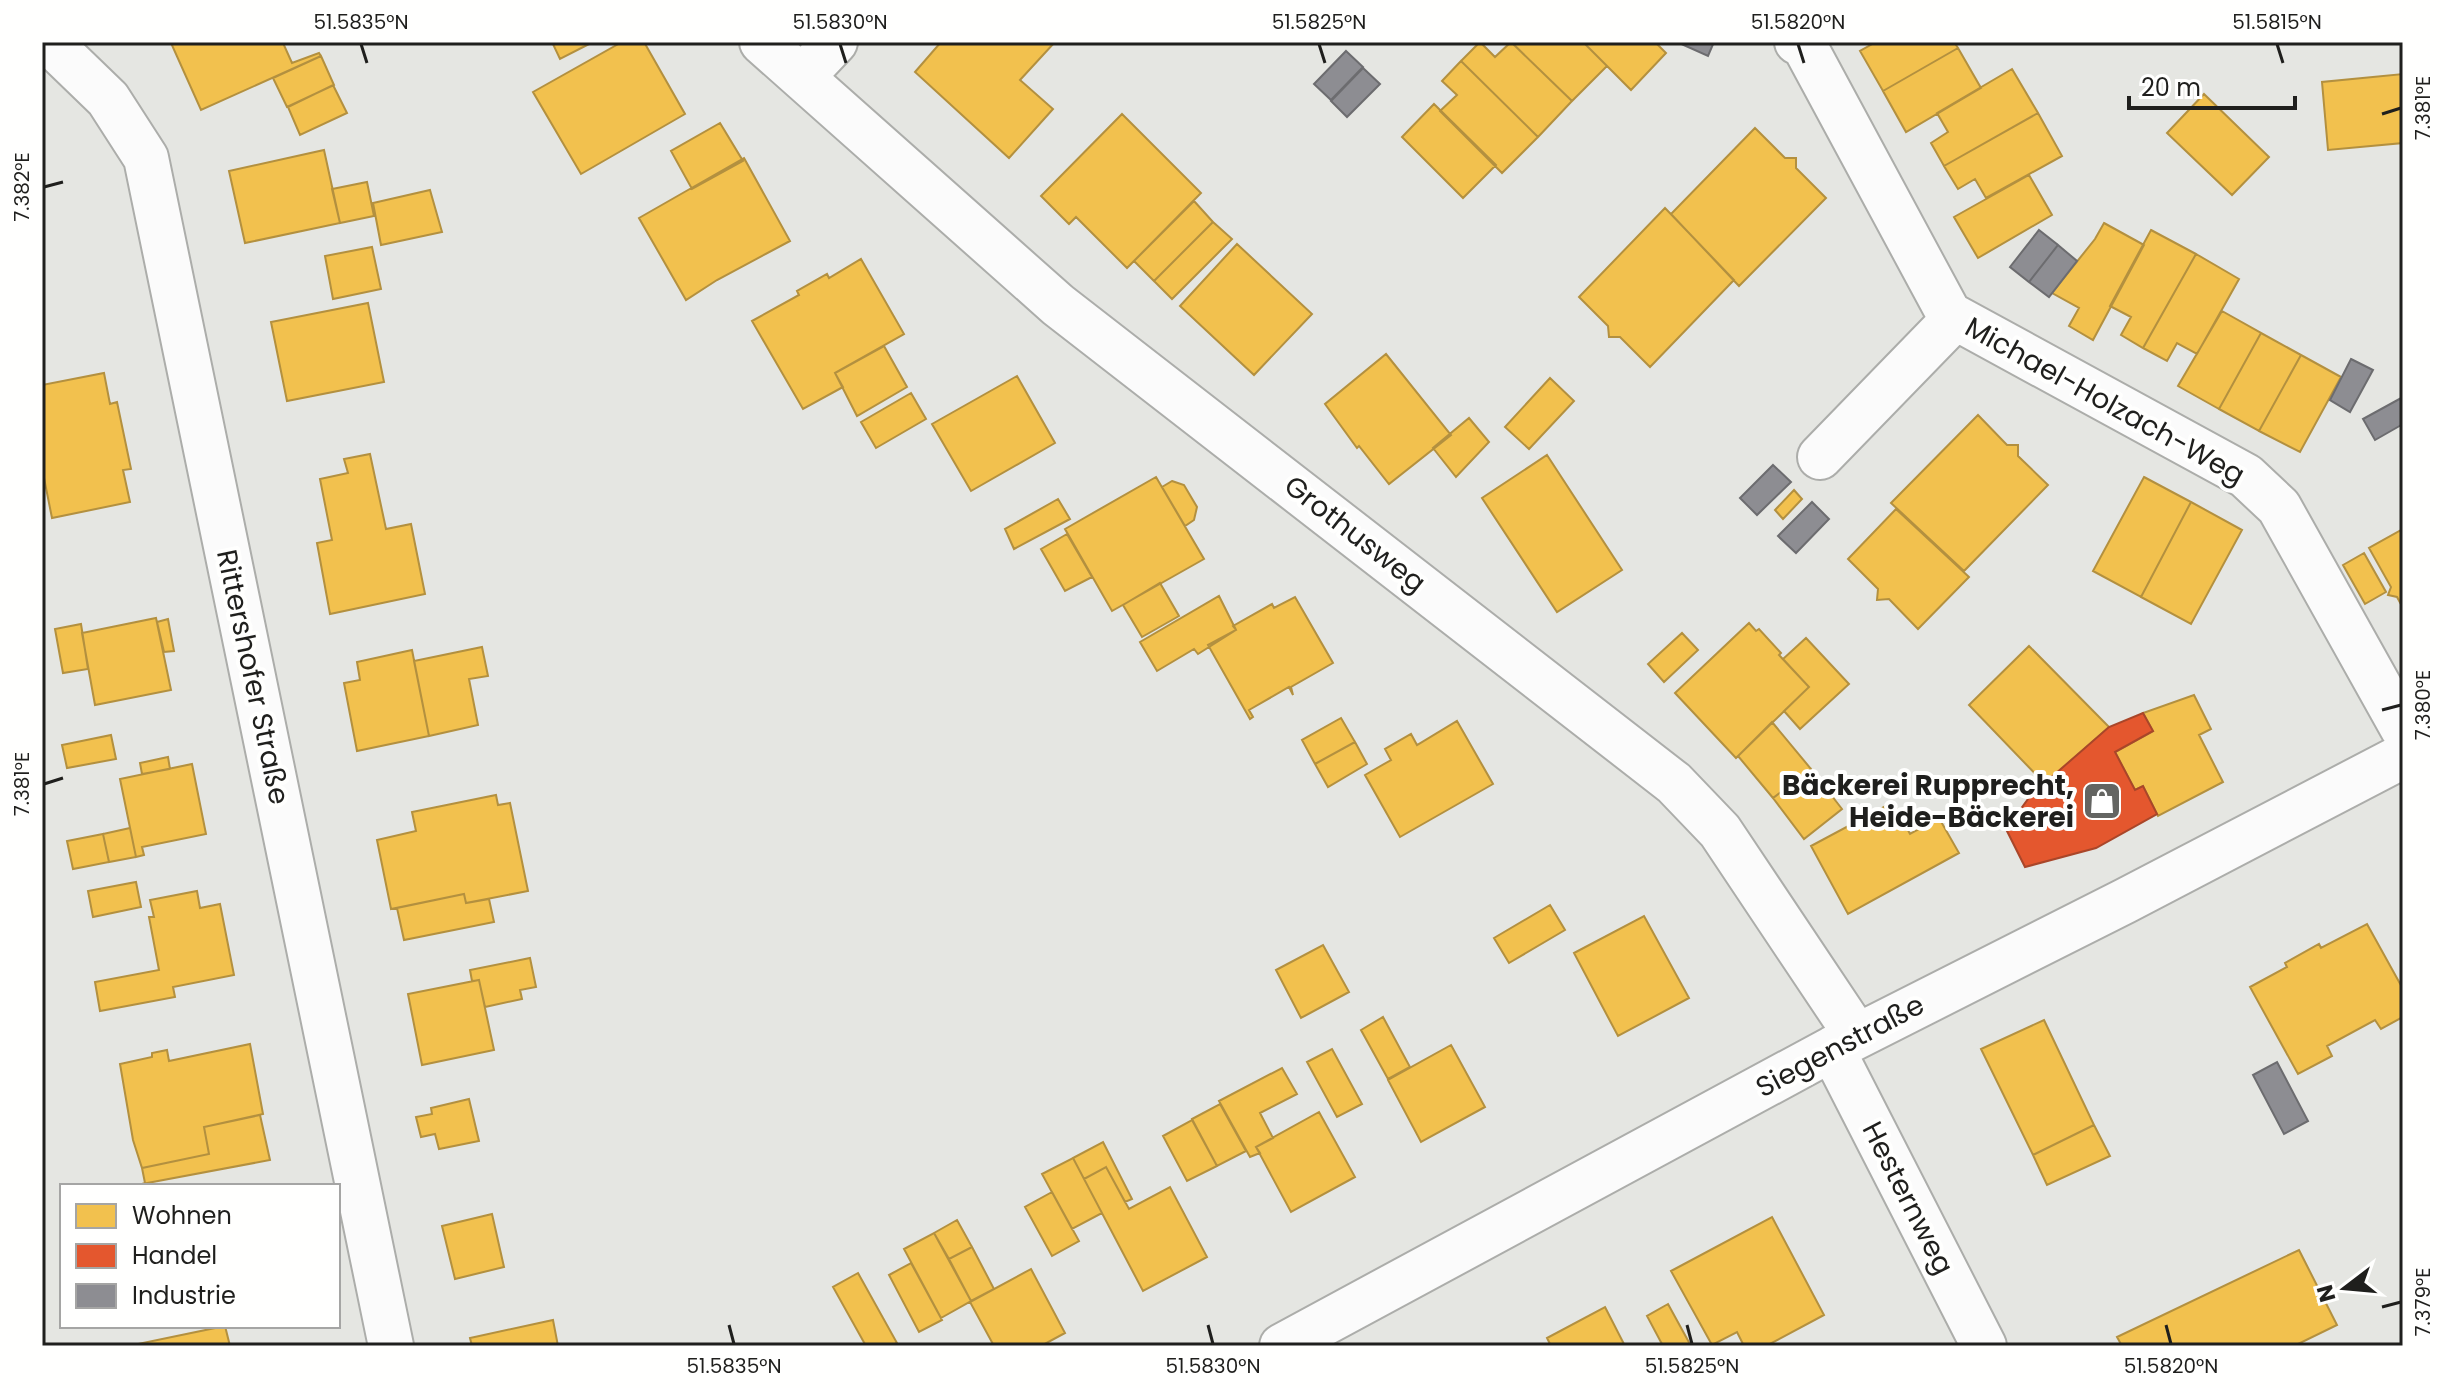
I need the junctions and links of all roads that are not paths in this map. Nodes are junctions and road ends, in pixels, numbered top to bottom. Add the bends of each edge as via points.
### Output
1 (49, 42) edge
2 (762, 42) edge
3 (835, 42) edge
4 (1797, 42) edge
5 (802, 77) junction
6 (1955, 318) junction
7 (1820, 457) dead end
8 (2403, 729) edge
9 (2403, 756) edge
10 (1844, 1043) junction
11 (391, 1346) edge
12 (1282, 1346) edge
13 (1984, 1346) edge

1 - 11 street, Rittershofer Straße via 108,99 146,158
2 - 5 street, Grothusweg
3 - 5 street
4 - 6 street, Michael-Holzach-Weg via 1804,45
5 - 10 street, Grothusweg via 1058,305 1674,783 1720,831
6 - 7 street, Michael-Holzach-Weg
6 - 8 street, Michael-Holzach-Weg via 2246,476 2279,507
9 - 10 street, Siegenstraße
10 - 12 street, Siegenstraße
10 - 13 street, Hesternweg

